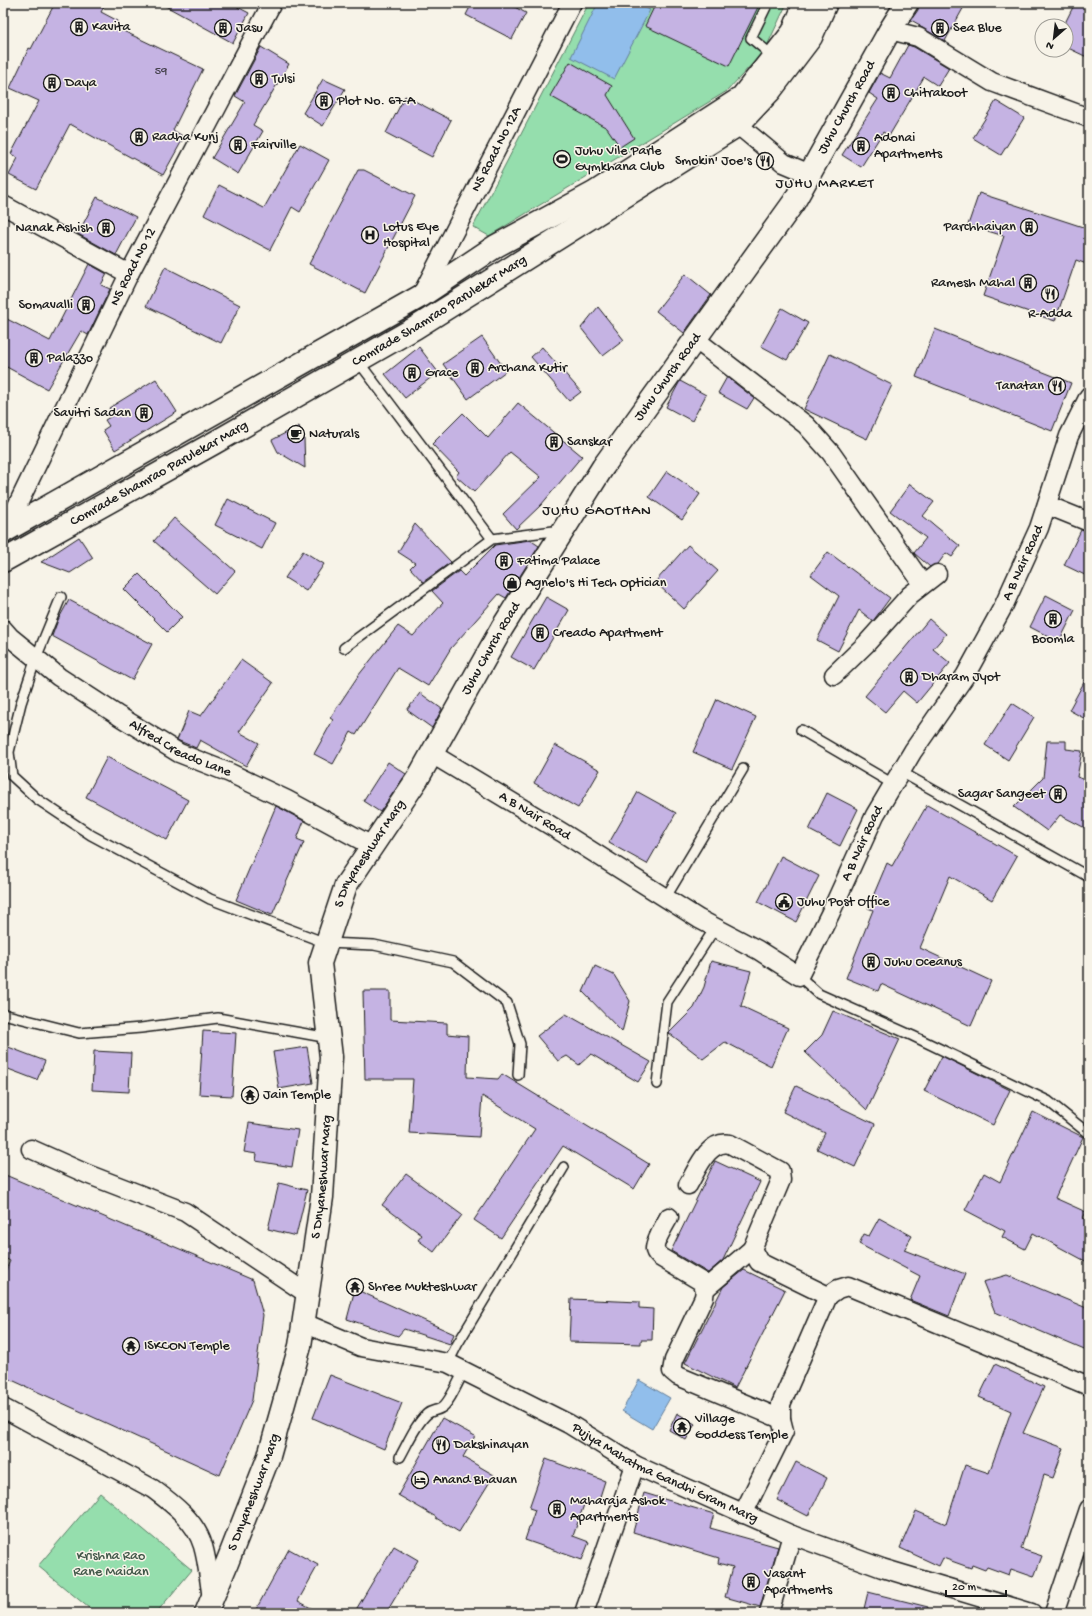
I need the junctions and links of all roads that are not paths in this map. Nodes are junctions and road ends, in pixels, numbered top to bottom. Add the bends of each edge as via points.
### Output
1 (272, 3) edge
2 (768, 3) edge
3 (805, 3) edge
4 (826, 3) edge
5 (907, 3) edge
6 (570, 4) edge
7 (890, 30) junction
8 (774, 57) junction
9 (733, 115) junction
10 (1089, 118) edge
11 (810, 174) junction
12 (3, 206) edge
13 (129, 274) junction
14 (422, 296) junction
15 (695, 338) junction
16 (358, 359) junction
17 (1089, 396) edge
18 (1047, 505) junction
19 (1089, 522) edge
20 (562, 530) junction
21 (4, 533) edge
22 (492, 539) junction
23 (3, 561) edge
24 (61, 597) dead end
25 (3, 628) edge
26 (344, 648) dead end
27 (36, 658) junction
28 (834, 675) dead end
29 (801, 730) dead end
30 (432, 754) junction
31 (743, 769) dead end
32 (897, 778) junction
33 (372, 846) junction
34 (1089, 877) edge
35 (666, 897) junction
36 (715, 928) junction
37 (326, 943) junction
38 (799, 976) junction
39 (3, 1014) edge
40 (329, 1038) junction
41 (518, 1075) dead end
42 (657, 1084) dead end
43 (1089, 1134) edge
44 (31, 1149) dead end
45 (564, 1167) dead end
46 (688, 1185) dead end
47 (669, 1216) dead end
48 (752, 1249) junction
49 (705, 1288) junction
50 (308, 1295) junction
51 (828, 1296) junction
52 (304, 1323) junction
53 (448, 1363) junction
54 (464, 1371) junction
55 (1089, 1386) edge
56 (3, 1408) edge
57 (781, 1419) junction
58 (400, 1457) dead end
59 (635, 1465) junction
60 (1089, 1509) edge
61 (743, 1514) junction
62 (792, 1535) junction
63 (209, 1606) edge
64 (584, 1613) edge
65 (769, 1613) edge
66 (1032, 1613) edge
67 (1054, 1613) edge

1 - 13 street, NS Road No 12
2 - 8 lane via 751,38
3 - 8 street, Comrade Shamrao Parulekar Marg via 793,32
4 - 9 street, Comrade Shamrao Parulekar Marg via 811,37 770,91
5 - 7 street, Juhu Church Road
6 - 14 street, NS Road No 12A
7 - 10 street via 918,37 992,82
7 - 11 street, Juhu Church Road
8 - 9 street, Comrade Shamrao Parulekar Marg via 741,98
9 - 11 street via 784,163
9 - 14 street, Comrade Shamrao Parulekar Marg via 496,246
9 - 16 street, Comrade Shamrao Parulekar Marg via 415,328
11 - 15 street, Juhu Church Road via 794,202
12 - 13 street
13 - 21 street, NS Road No 12
14 - 21 street, Comrade Shamrao Parulekar Marg
15 - 20 street, Juhu Church Road via 602,467
15 - 28 street via 806,425 930,579 910,595
16 - 22 lane
16 - 23 street, Comrade Shamrao Parulekar Marg
17 - 18 street, A B Nair Road via 1069,436
18 - 19 street
18 - 32 street, A B Nair Road via 1004,605 965,676
20 - 22 lane
20 - 30 street, Juhu Church Road via 502,628
22 - 26 lane
24 - 27 lane
25 - 27 street, Alfred Creado Lane
27 - 33 street, Alfred Creado Lane via 59,677 179,753 281,797
27 - 37 lane via 9,752 12,776 37,799 91,835 203,895
29 - 32 lane
30 - 33 street, S Dnyaneshwar Marg
30 - 35 street, A B Nair Road
31 - 35 lane
32 - 34 lane
32 - 38 street, A B Nair Road via 875,815
33 - 37 street, S Dnyaneshwar Marg via 346,885
35 - 36 street, A B Nair Road
36 - 38 street, A B Nair Road via 758,950
36 - 42 lane via 667,1002
37 - 40 street, S Dnyaneshwar Marg via 320,963
37 - 41 lane via 374,945 453,962 507,1002 520,1044
38 - 43 lane via 819,994 1048,1101
39 - 40 lane via 80,1033 218,1018
40 - 50 street, S Dnyaneshwar Marg via 331,1057 322,1197
44 - 50 street via 184,1212
45 - 53 lane
46 - 48 street via 708,1152 724,1143 780,1171 781,1180
47 - 49 street via 654,1248 656,1253 702,1282
48 - 49 street
48 - 51 street via 763,1264
49 - 57 street via 704,1297 674,1360 672,1372
50 - 52 street, S Dnyaneshwar Marg
51 - 55 street via 848,1286
51 - 57 street via 781,1404
52 - 53 street, Pujya Mahatma Gandhi Gram Marg via 361,1347
52 - 63 street, S Dnyaneshwar Marg via 269,1456
53 - 54 street, Pujya Mahatma Gandhi Gram Marg
54 - 58 lane via 446,1404 427,1414 420,1422
54 - 59 street, Pujya Mahatma Gandhi Gram Marg via 569,1424
56 - 63 street via 153,1489 176,1506 195,1527 203,1546
57 - 61 street via 784,1431
59 - 61 street, Pujya Mahatma Gandhi Gram Marg
59 - 64 street
60 - 67 street
61 - 62 street, Pujya Mahatma Gandhi Gram Marg
62 - 65 street
62 - 66 street, Pujya Mahatma Gandhi Gram Marg via 882,1568

